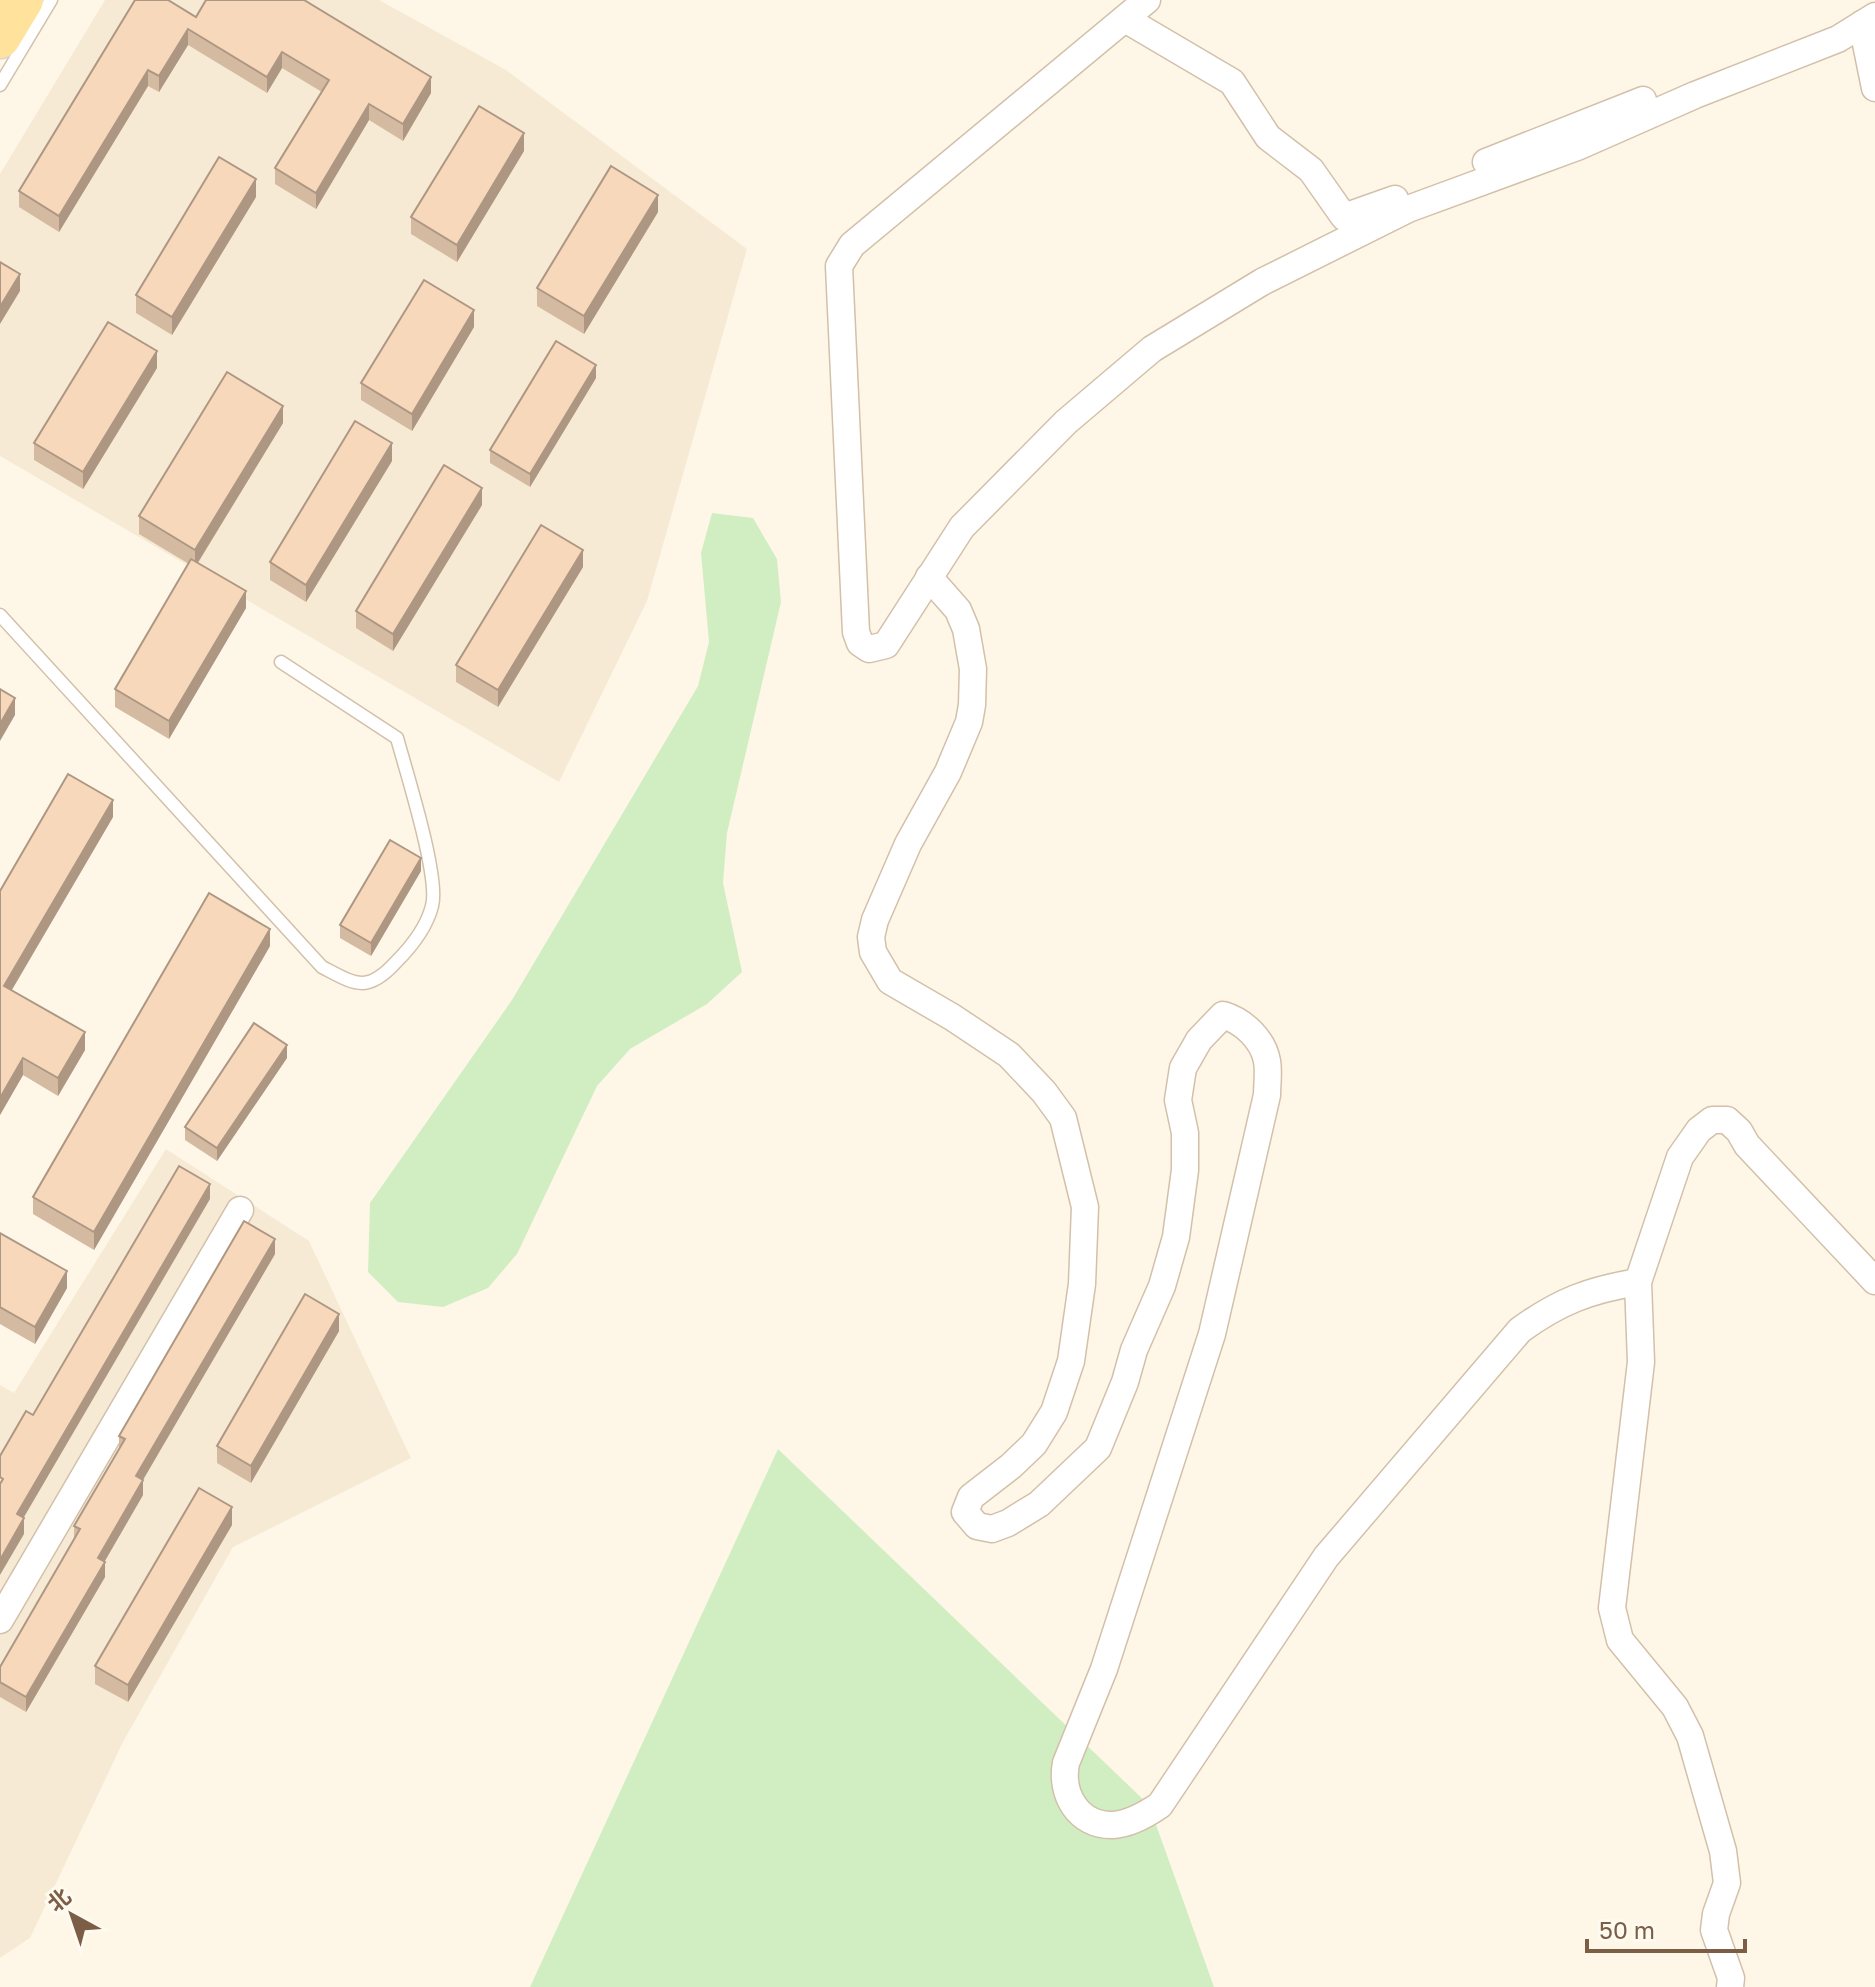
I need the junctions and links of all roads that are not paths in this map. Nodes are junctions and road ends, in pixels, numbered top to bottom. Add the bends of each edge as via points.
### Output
1 (23, 0) edge
2 (51, 0) edge
3 (1147, 0) edge
4 (1871, 14) edge
5 (1125, 19) junction
6 (0, 38) edge
7 (0, 85) edge
8 (1875, 88) edge
9 (929, 577) junction
10 (0, 615) edge
11 (281, 662) dead end
12 (240, 1210) dead end
13 (1875, 1281) edge
14 (1638, 1282) junction
15 (0, 1620) edge
16 (1730, 1987) edge

1 - 6 main road
2 - 7 lane
3 - 5 street
4 - 5 street via 1866,11 1344,217 1311,170 1268,137 1232,82
4 - 8 street
4 - 9 street via 1838,39 1577,147 1408,209 1262,282 1152,349 1066,422 962,527
5 - 9 street via 852,245 839,266 860,643 869,649 886,645
9 - 14 street via 958,610 966,629 972,705 948,772 908,844 875,920 873,952 890,981 1009,1055 1044,1092 1063,1118 1085,1207 1082,1284 1067,1379 1034,1444 971,1497 965,1512 977,1526 992,1529 1039,1504 1098,1448 1176,1237 1185,1170 1179,1084 1199,1040 1223,1015 1239,1019 1267,1061 1267,1095 1212,1334 1104,1669 1066,1763 1066,1794 1085,1818 1116,1825 1160,1805 1326,1557 1520,1330 1547,1310 1599,1288
10 - 11 lane via 322,967 354,984 375,980 419,935 433,904 431,870 397,738
12 - 15 street
13 - 14 street via 1727,1120 1712,1120 1680,1157
14 - 16 street via 1641,1362 1612,1608 1620,1640 1675,1707 1690,1736 1723,1851 1727,1883 1714,1930

